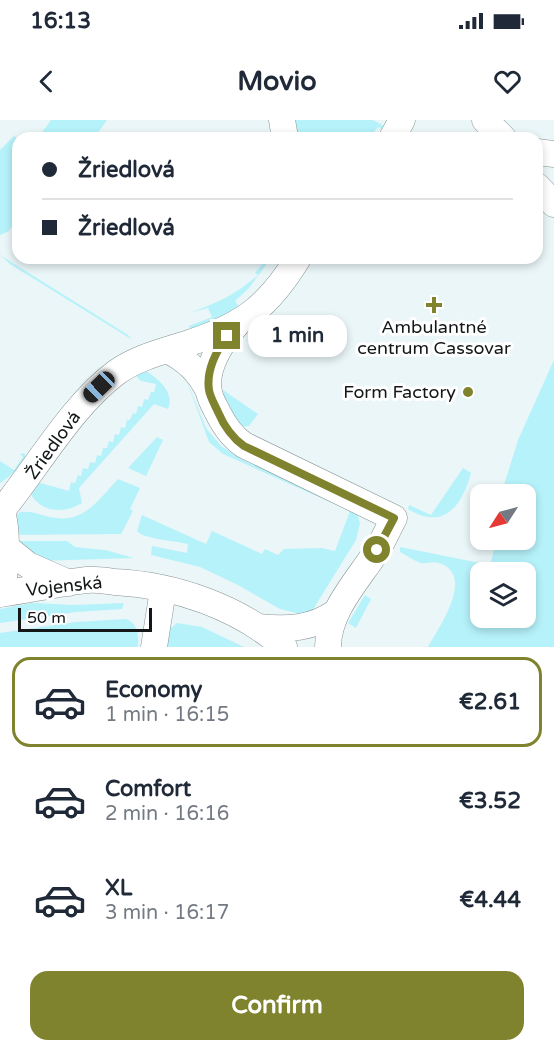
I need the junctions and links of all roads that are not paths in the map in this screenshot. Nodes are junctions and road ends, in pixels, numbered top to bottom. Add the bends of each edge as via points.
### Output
1 (485, 120) edge
2 (497, 132) edge
3 (543, 192) edge
4 (554, 204) edge
5 (294, 264) edge
6 (237, 324) junction
7 (167, 350) junction
8 (209, 392) junction
9 (1, 510) edge
10 (7, 548) junction
11 (69, 583) junction
12 (163, 590) junction
13 (0, 592) edge
14 (336, 612) junction
15 (258, 627) junction
16 (153, 647) edge
17 (284, 647) edge
18 (328, 647) edge

1 - 2 street
3 - 4 street
5 - 6 street, Žriedlová via 266,303
6 - 7 street, Žriedlová
6 - 8 street, Žriedlová via 215,357
7 - 8 street via 193,368
7 - 9 street, Žriedlová via 123,368 89,396
8 - 14 street via 224,425 244,446 394,518
9 - 10 street, Žriedlová
10 - 11 street via 28,565
10 - 13 street, Žriedlová
11 - 12 street, Vojenská via 137,583
11 - 13 street, Vojenská
12 - 15 street, Vojenská via 220,606
12 - 16 street
14 - 15 street via 308,627
14 - 18 street
15 - 17 street, Vojenská

